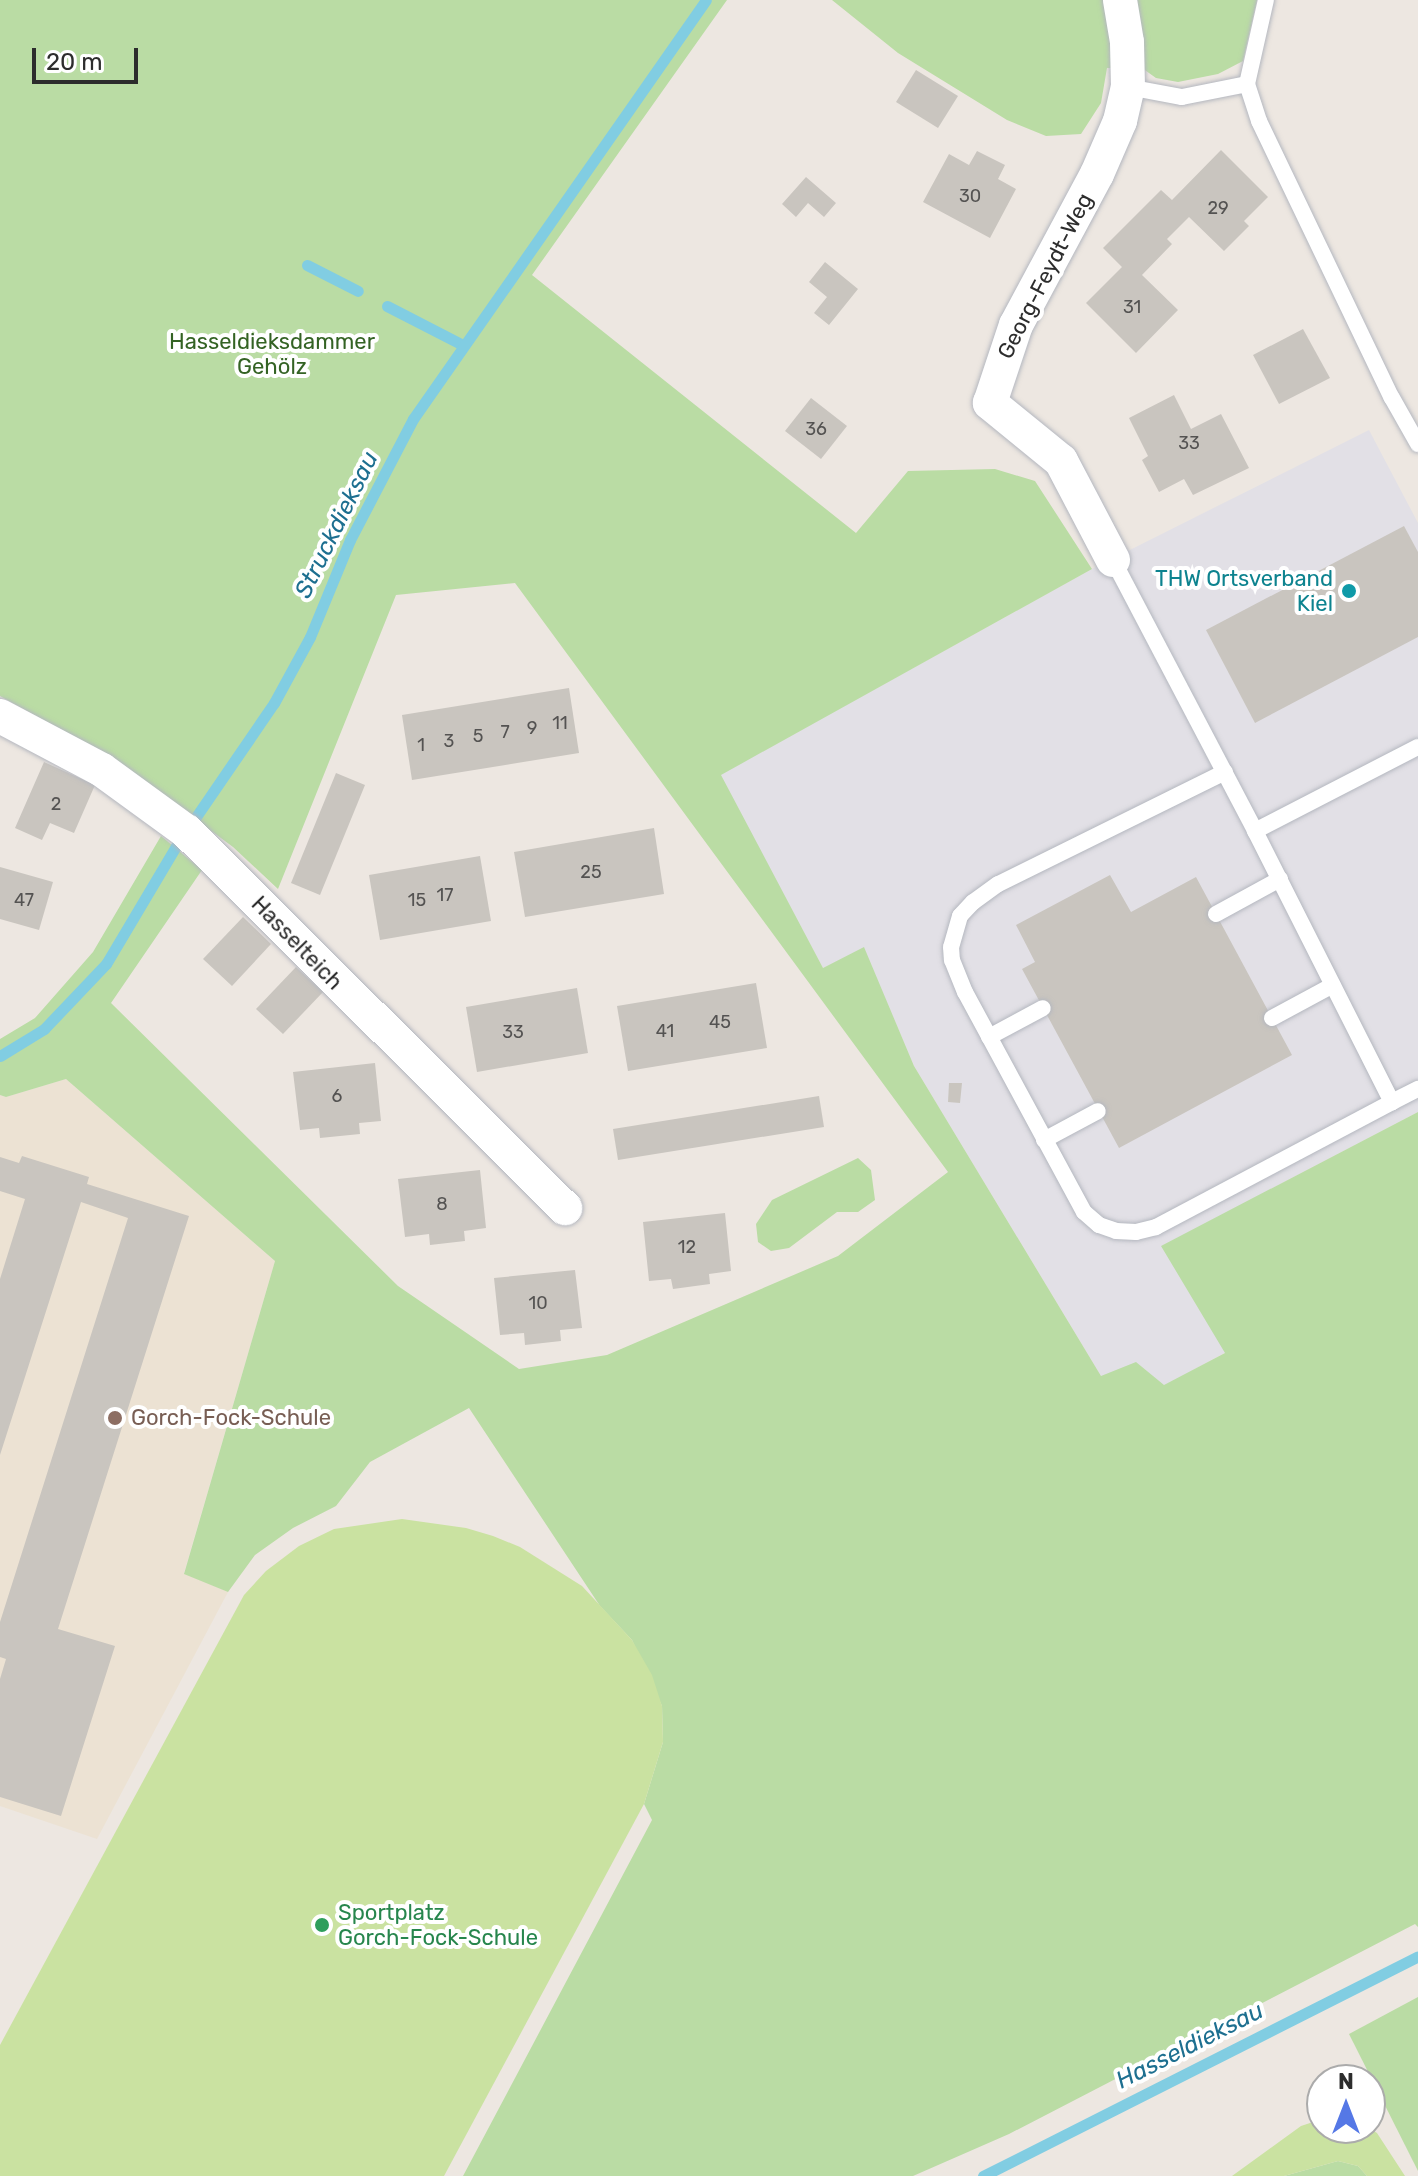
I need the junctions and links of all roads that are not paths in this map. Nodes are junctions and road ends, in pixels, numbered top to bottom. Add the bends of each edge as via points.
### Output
1 (1120, 0) edge
2 (1266, 0) edge
3 (1247, 84) junction
4 (1128, 87) junction
5 (1418, 444) edge
6 (1113, 560) joint
7 (0, 716) edge
8 (1418, 747) edge
9 (1225, 772) junction
10 (1255, 831) junction
11 (1280, 879) junction
12 (1216, 914) dead end
13 (1333, 985) junction
14 (1043, 1008) dead end
15 (1272, 1018) dead end
16 (989, 1037) junction
17 (1418, 1089) edge
18 (1392, 1102) junction
19 (1098, 1111) dead end
20 (1044, 1140) junction
21 (565, 1208) dead end

1 - 4 street, Georg-Feydt-Weg
2 - 3 lane
3 - 4 lane via 1182,97
3 - 5 lane via 1259,121
4 - 6 street, Georg-Feydt-Weg via 1105,157 1016,325 990,403 1061,461
6 - 9 lane
7 - 21 street, Hasselteich via 102,770 167,815
8 - 10 lane
9 - 10 lane
9 - 16 lane via 998,884 960,916 953,930 952,960
10 - 11 lane
11 - 12 lane
11 - 13 lane
13 - 15 lane
13 - 18 lane
14 - 16 lane
16 - 20 lane
17 - 18 lane
18 - 20 lane via 1156,1227 1136,1232 1099,1225 1084,1212
19 - 20 lane

